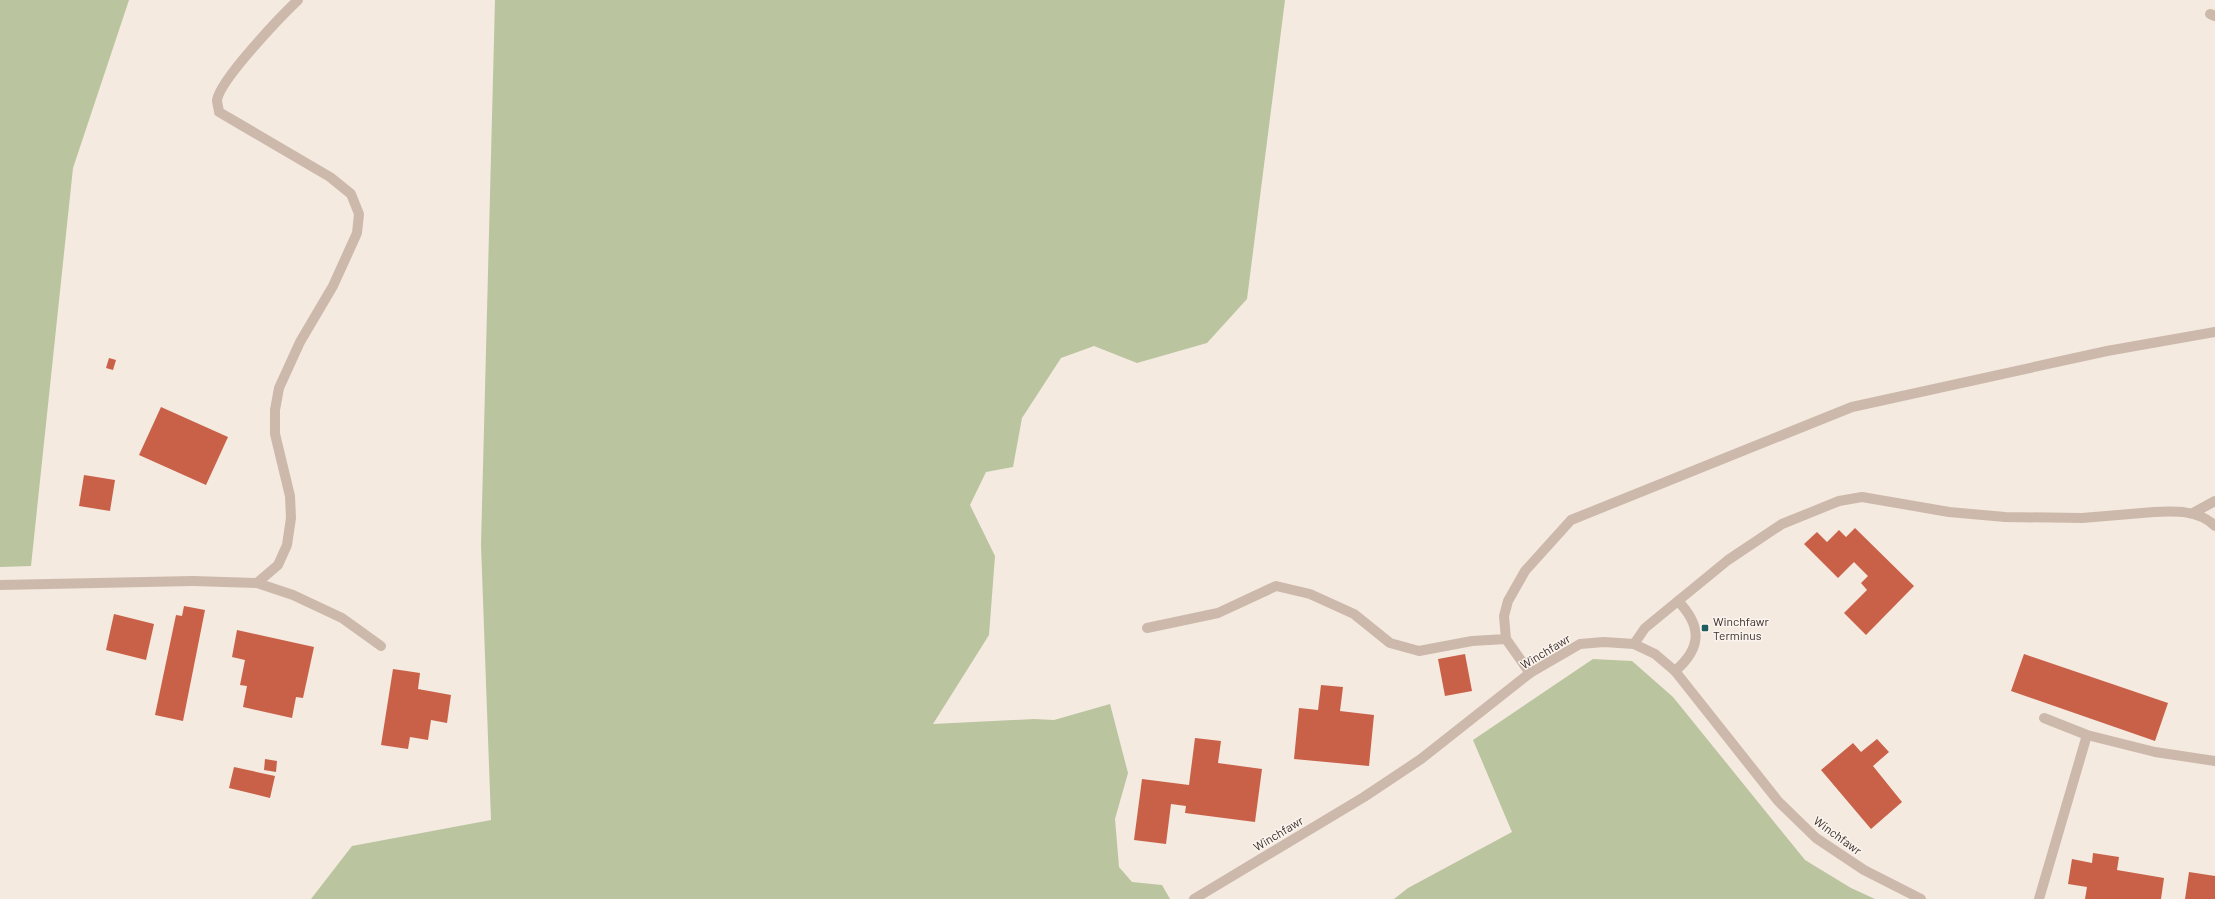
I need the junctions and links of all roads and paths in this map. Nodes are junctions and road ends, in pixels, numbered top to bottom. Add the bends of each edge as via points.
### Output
1 (298, 0) edge
2 (2215, 332) edge
3 (2215, 501) edge
4 (2193, 514) junction
5 (2215, 526) edge
6 (257, 583) junction
7 (0, 585) edge
8 (1678, 601) junction
9 (1147, 628) dead end
10 (1506, 639) junction
11 (1634, 644) junction
12 (381, 646) dead end
13 (1675, 671) junction
14 (1530, 673) junction
15 (2044, 718) dead end
16 (2087, 735) junction
17 (2215, 761) edge
18 (1194, 899) edge
19 (1921, 899) edge
20 (2039, 899) edge

1 - 6 street via 272,25 222,88 217,101 219,112 330,177 351,194 360,214 357,233 333,286 300,342 279,388 275,410 275,434 290,496 291,518 286,546 278,565
2 - 10 street via 2107,351 1852,407 1571,520 1525,571 1508,601 1504,616
3 - 4 street
4 - 5 street
4 - 8 street via 2171,511 2082,518 2005,517 1949,512 1862,497 1839,501 1782,524 1728,560
6 - 7 street via 193,581
6 - 12 street via 292,595 342,618
8 - 11 street via 1645,628
8 - 13 street via 1688,612 1693,624 1696,648 1686,662
9 - 10 street via 1218,613 1276,586 1310,594 1354,614 1390,643 1419,651 1472,641
10 - 14 street
11 - 13 street, Winchfawr via 1655,654
11 - 14 street, Winchfawr via 1580,644
13 - 19 street, Winchfawr via 1778,802 1816,838 1864,870
14 - 18 street, Winchfawr via 1422,759 1364,797
15 - 16 street
16 - 17 street via 2155,752
16 - 20 street

